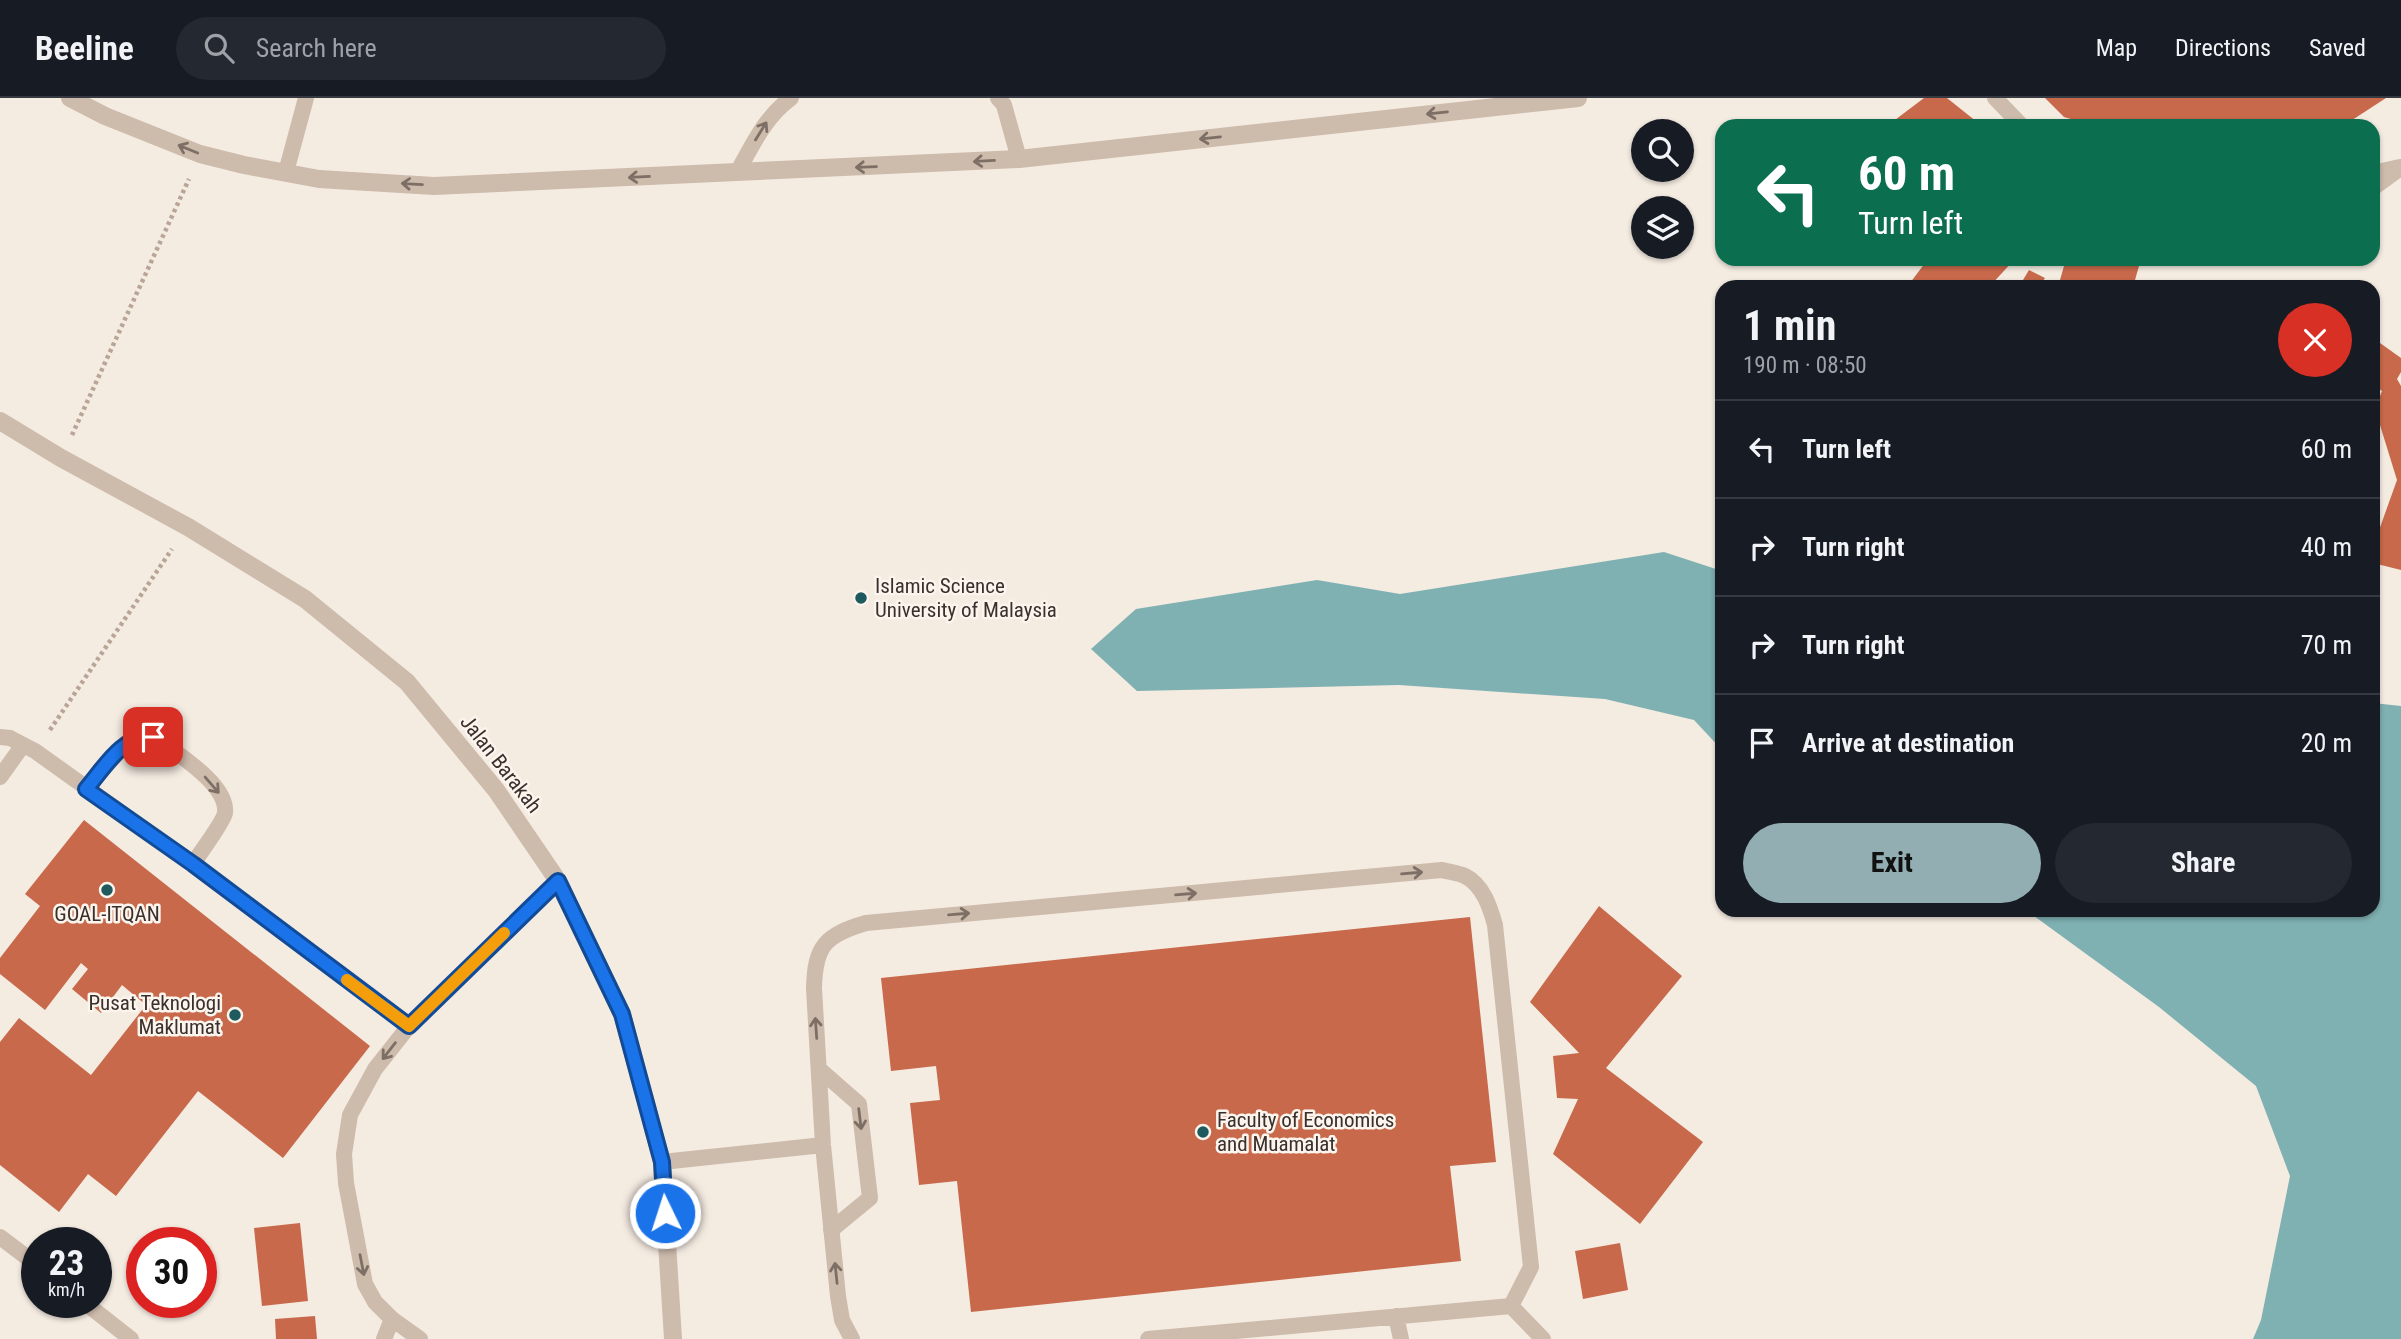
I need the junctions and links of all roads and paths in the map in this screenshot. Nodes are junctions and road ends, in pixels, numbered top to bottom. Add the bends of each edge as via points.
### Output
1 (70, 98) edge
2 (306, 98) edge
3 (763, 98) edge
4 (791, 98) edge
5 (998, 98) edge
6 (1578, 98) edge
7 (1995, 98) edge
8 (777, 108) junction
9 (2015, 119) edge
10 (200, 154) junction
11 (1019, 159) junction
12 (2401, 167) edge
13 (738, 171) junction
14 (286, 172) junction
15 (2380, 172) edge
16 (2380, 183) edge
17 (0, 421) edge
18 (61, 458) junction
19 (188, 527) junction
20 (0, 737) edge
21 (29, 748) junction
22 (0, 777) edge
23 (86, 789) junction
24 (193, 864) junction
25 (558, 881) junction
26 (409, 1026) junction
27 (819, 1069) junction
28 (823, 1145) junction
29 (662, 1162) junction
30 (831, 1230) junction
31 (0, 1237) edge
32 (21, 1253) edge
33 (1511, 1306) junction
34 (1396, 1316) junction
35 (104, 1318) edge
36 (392, 1320) junction
37 (1289, 1333) edge
38 (131, 1339) edge
39 (384, 1339) edge
40 (420, 1339) edge
41 (673, 1339) edge
42 (852, 1339) edge
43 (1148, 1339) edge
44 (1401, 1339) edge
45 (1543, 1339) edge

10 -> 1 street
2 - 14 lane
3 - 8 lane
4 - 8 lane
5 - 11 lane
6 -> 11 street
7 - 9 lane
13 -> 8 lane
10 - 14 street
10 - 18 path
11 -> 13 street
12 - 15 street
12 - 16 lane
13 -> 14 street via 434,186 319,179
17 - 18 street, Jalan Barakah
18 - 19 street, Jalan Barakah
19 - 21 path
19 - 25 street, Jalan Barakah via 305,599 407,682 496,790
20 - 21 lane
21 - 22 lane
21 - 23 lane
23 - 24 lane
23 -> 24 lane via 126,743 134,738 162,741 212,781 224,802 225,815
24 - 26 lane
25 - 26 lane
25 - 29 street, Jalan Barakah via 622,1014
26 -> 36 lane via 360,1094 350,1115 344,1154 365,1284
27 - 28 lane
27 -> 30 lane via 859,1104 870,1198
27 -> 33 lane via 815,963 826,941 847,928 1442,870 1466,876 1490,905 1495,925 1531,1268
28 - 29 lane
28 - 30 lane
29 - 41 street, Jalan Barakah
42 -> 30 lane via 842,1320
31 - 32 lane
33 - 34 lane
33 - 45 lane
34 - 37 lane
34 - 44 lane
35 - 38 lane
36 - 39 lane
36 - 40 lane
37 - 43 lane

